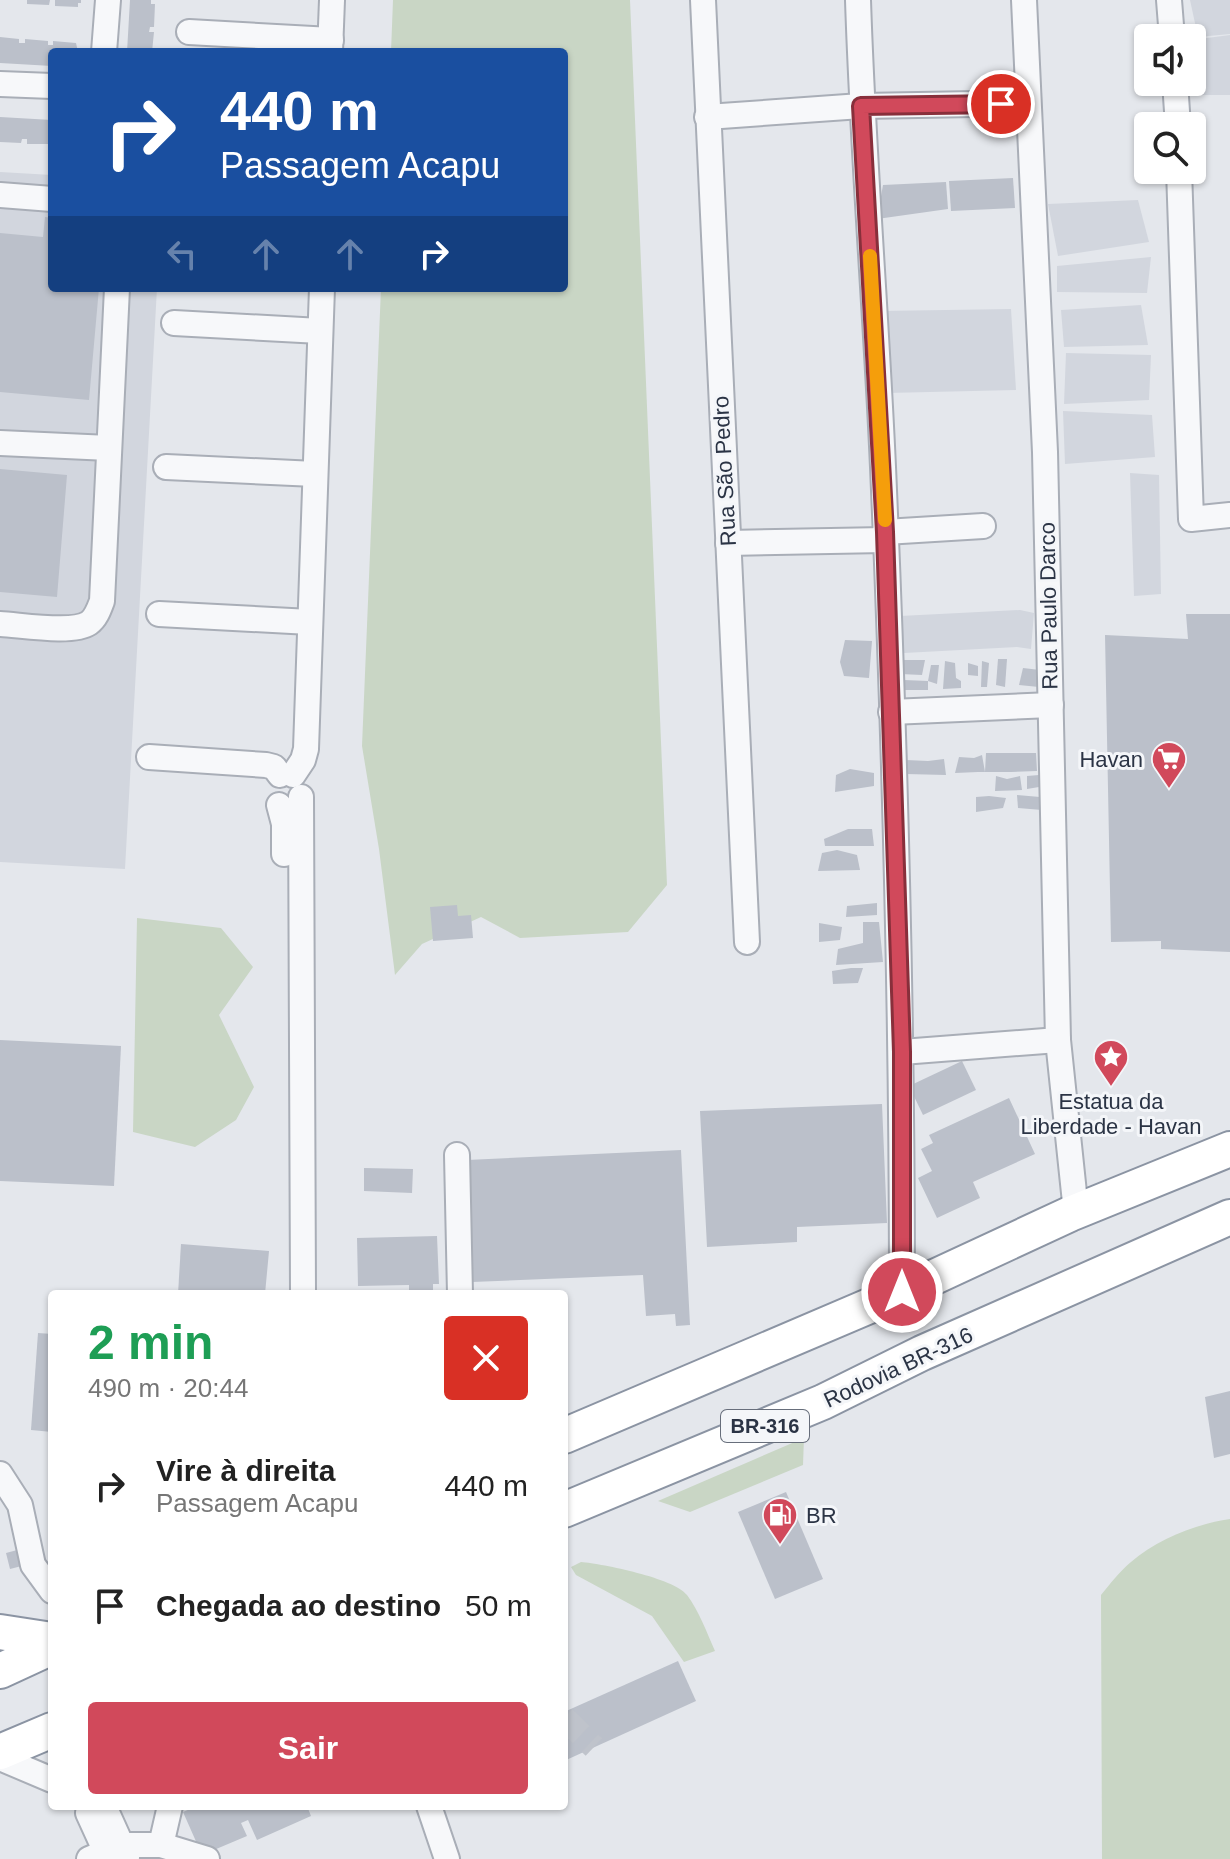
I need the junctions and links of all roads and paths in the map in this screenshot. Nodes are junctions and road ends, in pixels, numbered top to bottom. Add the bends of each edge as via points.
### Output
1 (108, 0) edge
2 (332, 0) edge
3 (703, 0) edge
4 (858, 0) edge
5 (1024, 0) edge
6 (1169, 0) edge
7 (1171, 24) edge
8 (189, 32) dead end
9 (330, 46) edge
10 (104, 48) edge
11 (0, 84) edge
12 (48, 86) edge
13 (1028, 103) junction
14 (861, 106) junction
15 (707, 117) junction
16 (1179, 184) edge
17 (0, 195) edge
18 (48, 199) edge
19 (117, 292) edge
20 (322, 292) edge
21 (174, 323) dead end
22 (320, 331) junction
23 (0, 443) edge
24 (109, 448) junction
25 (166, 467) dead end
26 (315, 474) junction
27 (1230, 515) edge
28 (983, 526) dead end
29 (885, 536) junction
30 (728, 543) junction
31 (159, 614) dead end
32 (310, 622) junction
33 (0, 624) edge
34 (1051, 705) junction
35 (891, 712) junction
36 (149, 757) dead end
37 (288, 788) junction
38 (747, 942) dead end
39 (1058, 1040) junction
40 (902, 1052) junction
41 (1230, 1149) edge
42 (457, 1155) dead end
43 (1076, 1212) junction
44 (1230, 1217) edge
45 (288, 1290) edge
46 (303, 1290) edge
47 (460, 1290) edge
48 (902, 1292) junction
49 (568, 1434) edge
50 (0, 1474) edge
51 (568, 1508) edge
52 (48, 1586) edge
53 (0, 1632) edge
54 (48, 1639) edge
55 (48, 1649) edge
56 (0, 1671) edge
57 (48, 1732) edge
58 (0, 1755) edge
59 (48, 1778) edge
60 (96, 1810) edge
61 (169, 1810) edge
62 (430, 1810) edge
63 (161, 1845) junction
64 (117, 1854) edge
65 (207, 1859) edge
66 (447, 1859) edge

1 - 10 street
2 - 9 street
3 - 15 street, Rua São Pedro
4 - 14 street
5 - 13 street, Rua Paulo Darco
6 - 7 street
8 - 9 street
11 - 12 street
13 - 14 street
13 - 34 street, Rua Paulo Darco
14 - 15 street
14 - 29 street
15 - 30 street, Rua São Pedro
16 - 27 street via 1191,519
17 - 18 street
19 - 24 street
20 - 22 street
21 - 22 street
22 - 26 street
23 - 24 street
24 - 33 street via 102,601 94,619 80,627
25 - 26 street
26 - 32 street
28 - 29 street
29 - 30 street
29 - 35 street
30 - 38 street, Rua São Pedro
31 - 32 street
32 - 37 street via 306,749
34 - 35 street
34 - 39 street, Rua Paulo Darco
35 - 40 street
36 - 37 street via 266,765 274,767
37 - 45 street
37 - 46 street
39 - 40 street
39 - 43 street, Rua Paulo Darco
40 - 48 street
41 - 43 highway
42 - 47 street
43 - 48 highway
44 - 51 highway, Rodovia BR-316 / BR-316 via 823,1402
48 - 49 highway
50 - 52 street via 20,1505 33,1565
53 - 54 highway
55 - 56 highway
57 - 58 highway
58 - 59 street
60 - 64 street
61 - 63 street
62 - 66 street
63 - 64 street
63 - 65 street

